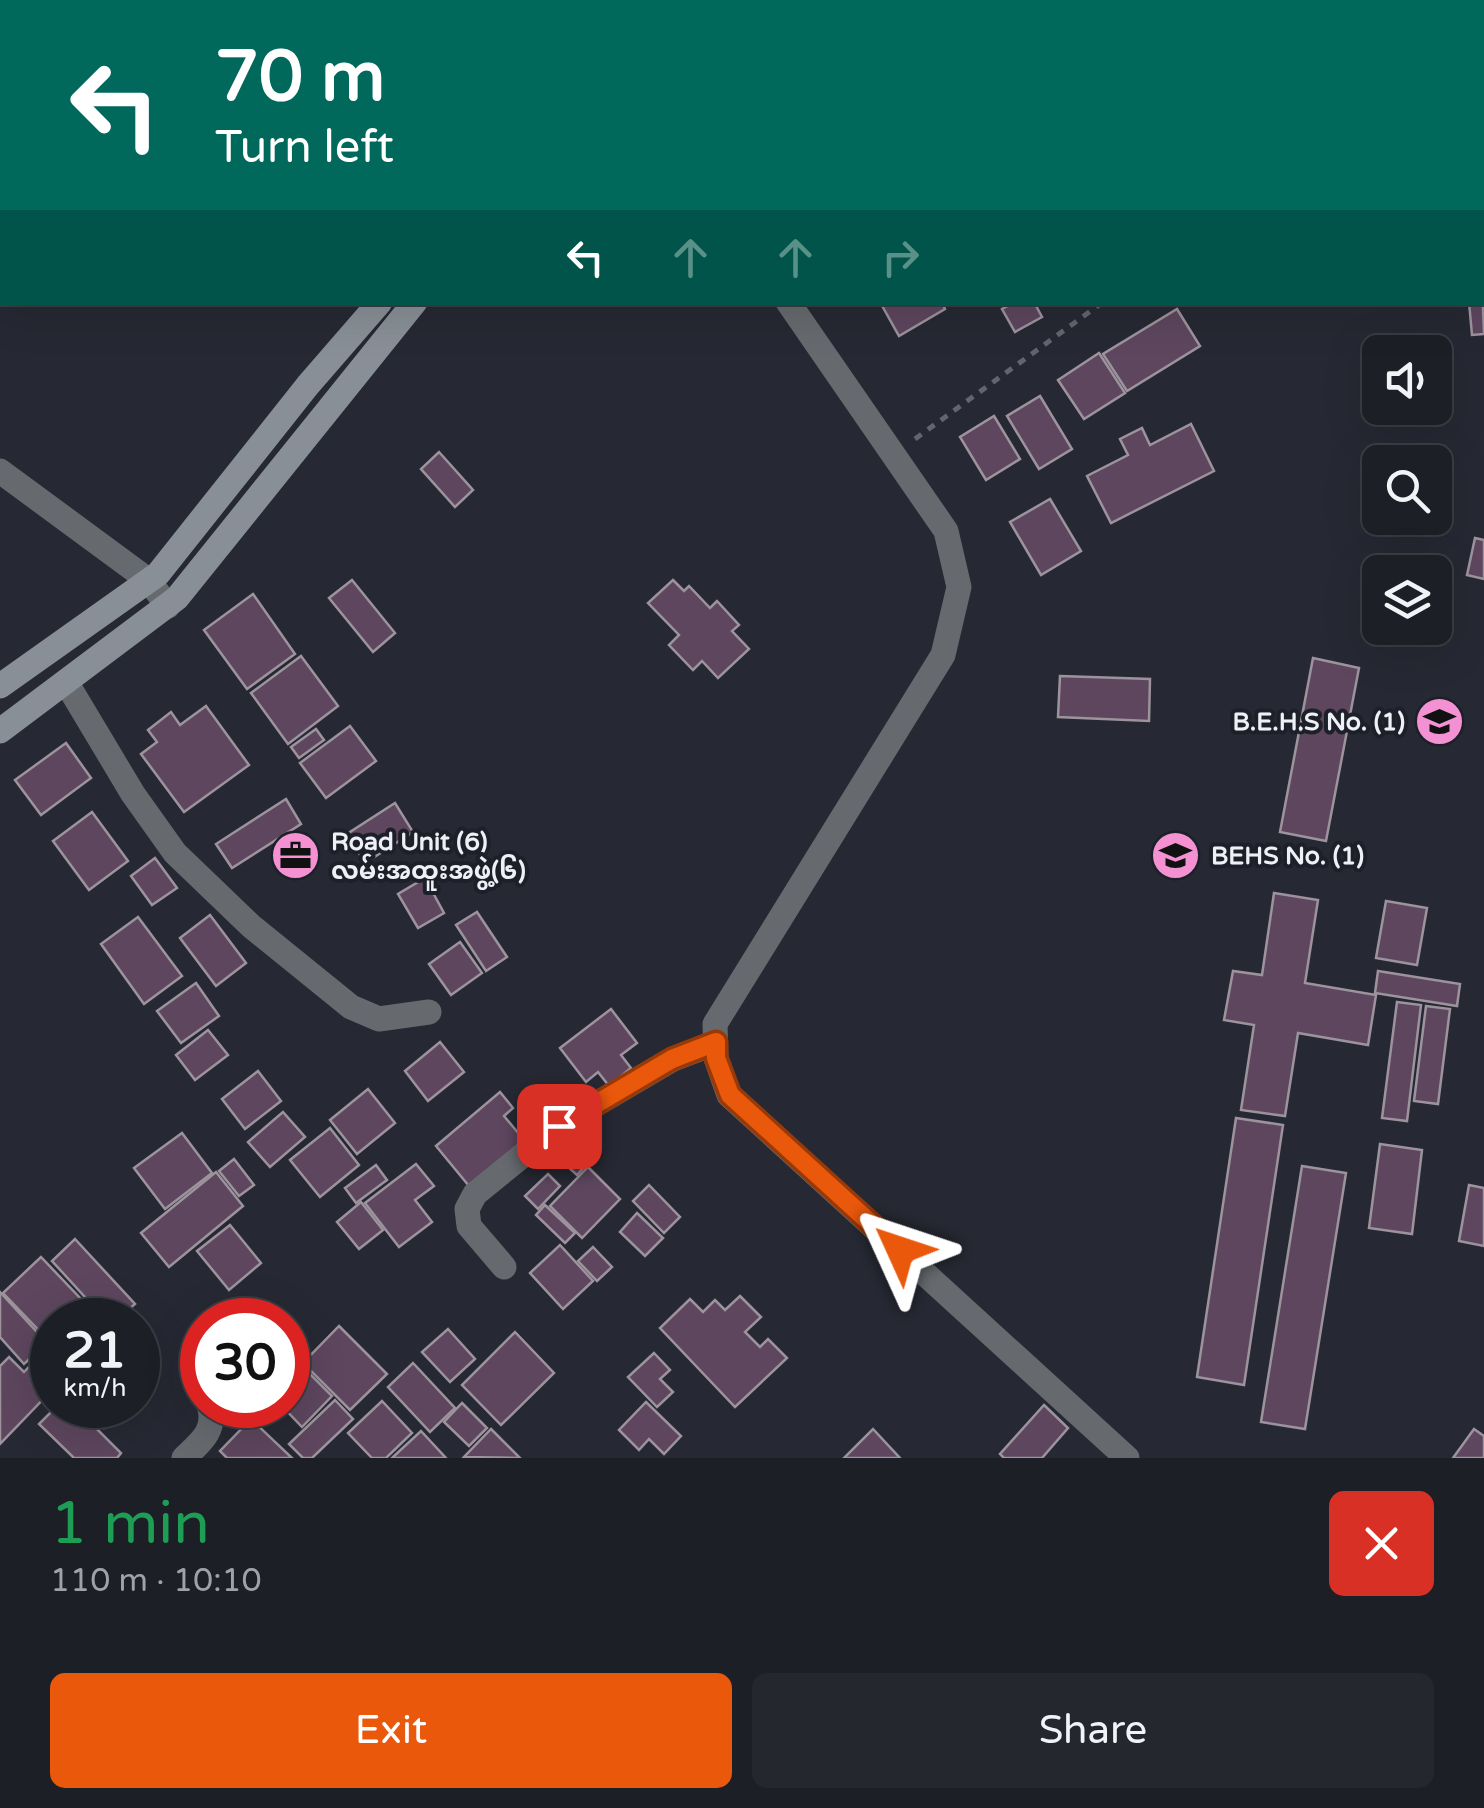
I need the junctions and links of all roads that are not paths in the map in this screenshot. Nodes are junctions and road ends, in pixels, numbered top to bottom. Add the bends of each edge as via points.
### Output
1 (377, 305) edge
2 (414, 305) edge
3 (790, 305) edge
4 (0, 471) edge
5 (148, 580) junction
6 (168, 606) junction
7 (66, 682) junction
8 (0, 686) edge
9 (0, 731) edge
10 (430, 1012) dead end
11 (716, 1042) junction
12 (504, 1267) dead end
13 (210, 1428) edge
14 (184, 1458) edge
15 (1127, 1458) edge

1 - 5 main road
2 - 6 main road
3 - 11 street via 946,531 958,588 943,655 715,1024
4 - 5 street
5 - 6 street
5 - 8 main road
6 - 7 main road
7 - 9 main road
7 - 10 street via 174,854 251,926 351,1007 379,1019
11 - 12 street via 672,1059 559,1126 475,1194 469,1226
11 - 15 street via 730,1095
13 - 14 street

